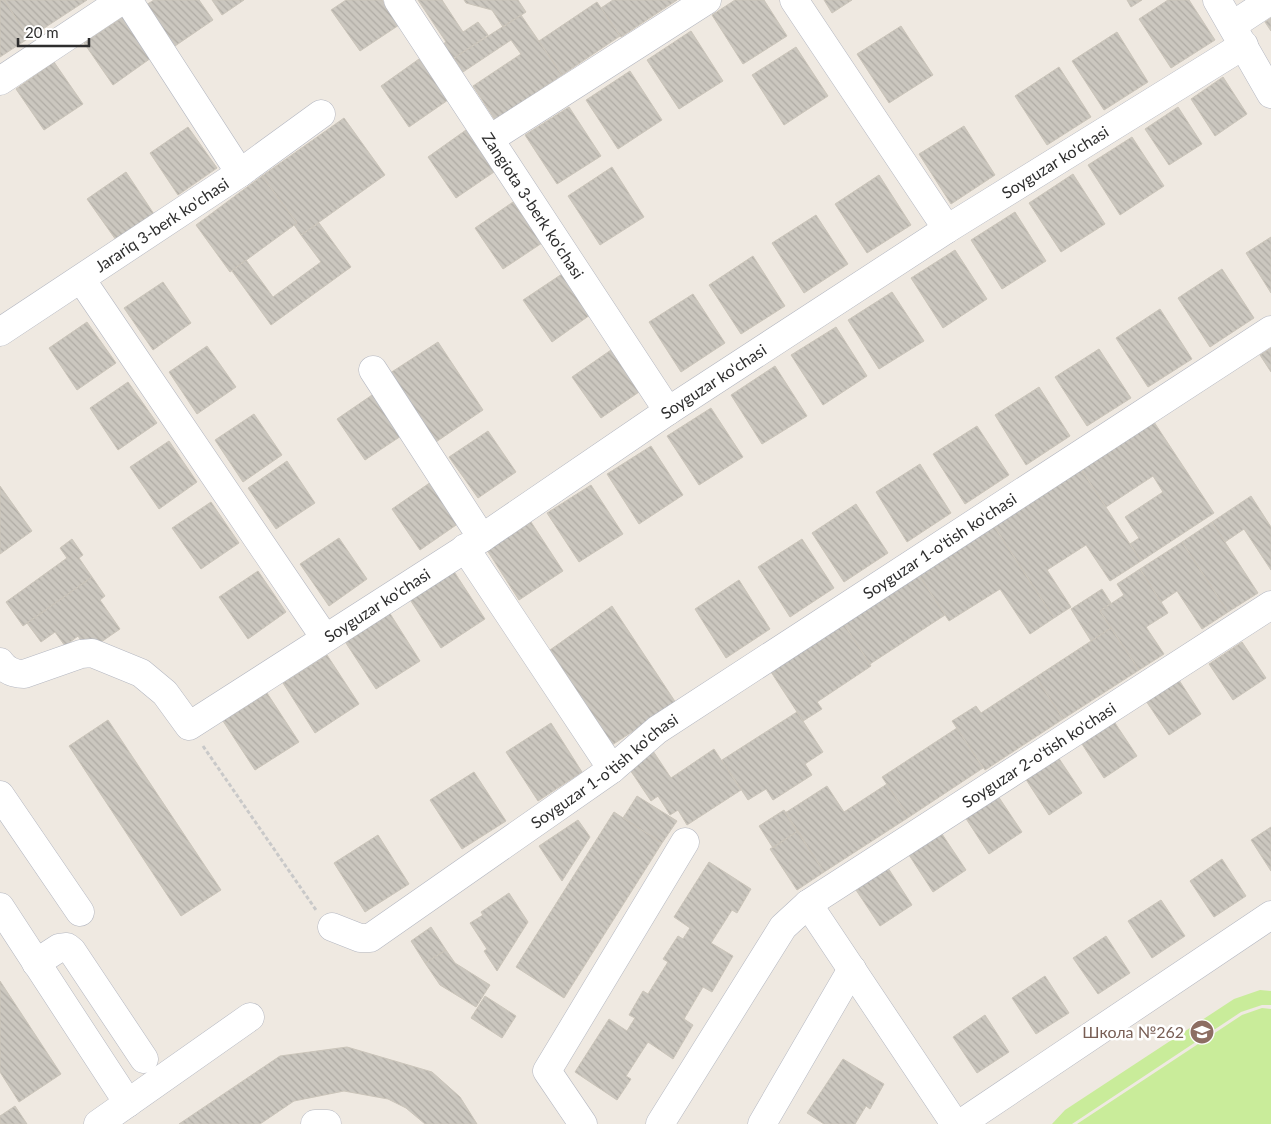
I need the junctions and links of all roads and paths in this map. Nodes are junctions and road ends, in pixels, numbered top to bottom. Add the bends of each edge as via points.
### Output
1 (122, 0) edge
2 (128, 0) edge
3 (398, 0) edge
4 (707, 0) edge
5 (794, 0) edge
6 (1217, 0) edge
7 (1271, 0) edge
8 (1238, 35) junction
9 (0, 81) edge
10 (1271, 94) edge
11 (320, 114) dead end
12 (490, 139) junction
13 (240, 173) junction
14 (947, 229) junction
15 (81, 279) junction
16 (1271, 330) edge
17 (0, 332) edge
18 (373, 370) dead end
19 (668, 411) junction
20 (473, 543) junction
21 (1271, 605) edge
22 (325, 638) junction
23 (0, 662) edge
24 (188, 726) junction
25 (612, 769) junction
26 (0, 795) edge
27 (685, 842) dead end
28 (808, 904) junction
29 (0, 907) edge
30 (80, 912) dead end
31 (1271, 916) edge
32 (332, 926) joint
33 (36, 963) junction
34 (852, 969) junction
35 (250, 1017) dead end
36 (144, 1059) dead end
37 (128, 1103) junction
38 (98, 1124) edge
39 (315, 1124) edge
40 (327, 1124) edge
41 (583, 1124) edge
42 (660, 1124) edge
43 (762, 1124) edge
44 (955, 1124) edge
45 (960, 1124) edge

1 - 9 street
2 - 13 street
3 - 12 street, Zangiota 3-berk ko'chasi
4 - 12 street
5 - 14 street
6 - 8 street
7 - 8 street, Soyguzar ko'chasi
8 - 10 street
8 - 14 street, Soyguzar ko'chasi
11 - 13 street, Jarariq 3-berk ko'chasi
12 - 19 street, Zangiota 3-berk ko'chasi
13 - 15 street, Jarariq 3-berk ko'chasi
14 - 19 street, Soyguzar ko'chasi
15 - 17 street, Jarariq 3-berk ko'chasi
15 - 22 street
16 - 25 street, Soyguzar 1-o'tish ko'chasi via 657,730
18 - 20 street
19 - 20 street, Soyguzar ko'chasi
20 - 22 street, Soyguzar ko'chasi
20 - 25 street
21 - 28 street, Soyguzar 2-o'tish ko'chasi
22 - 24 street, Soyguzar ko'chasi
23 - 24 street via 15,674 24,674 92,653 141,674 165,693
24 - 32 path via 322,918
25 - 32 street, Soyguzar 1-o'tish ko'chasi via 370,938 360,938
26 - 30 street
27 - 41 street via 547,1071
28 - 34 street
28 - 42 street, Soyguzar 2-o'tish ko'chasi via 783,928
29 - 33 street
31 - 45 street
33 - 36 street via 59,948 67,947 72,951
33 - 37 street
34 - 43 street
34 - 44 street
35 - 37 street
37 - 38 street
39 - 40 street

